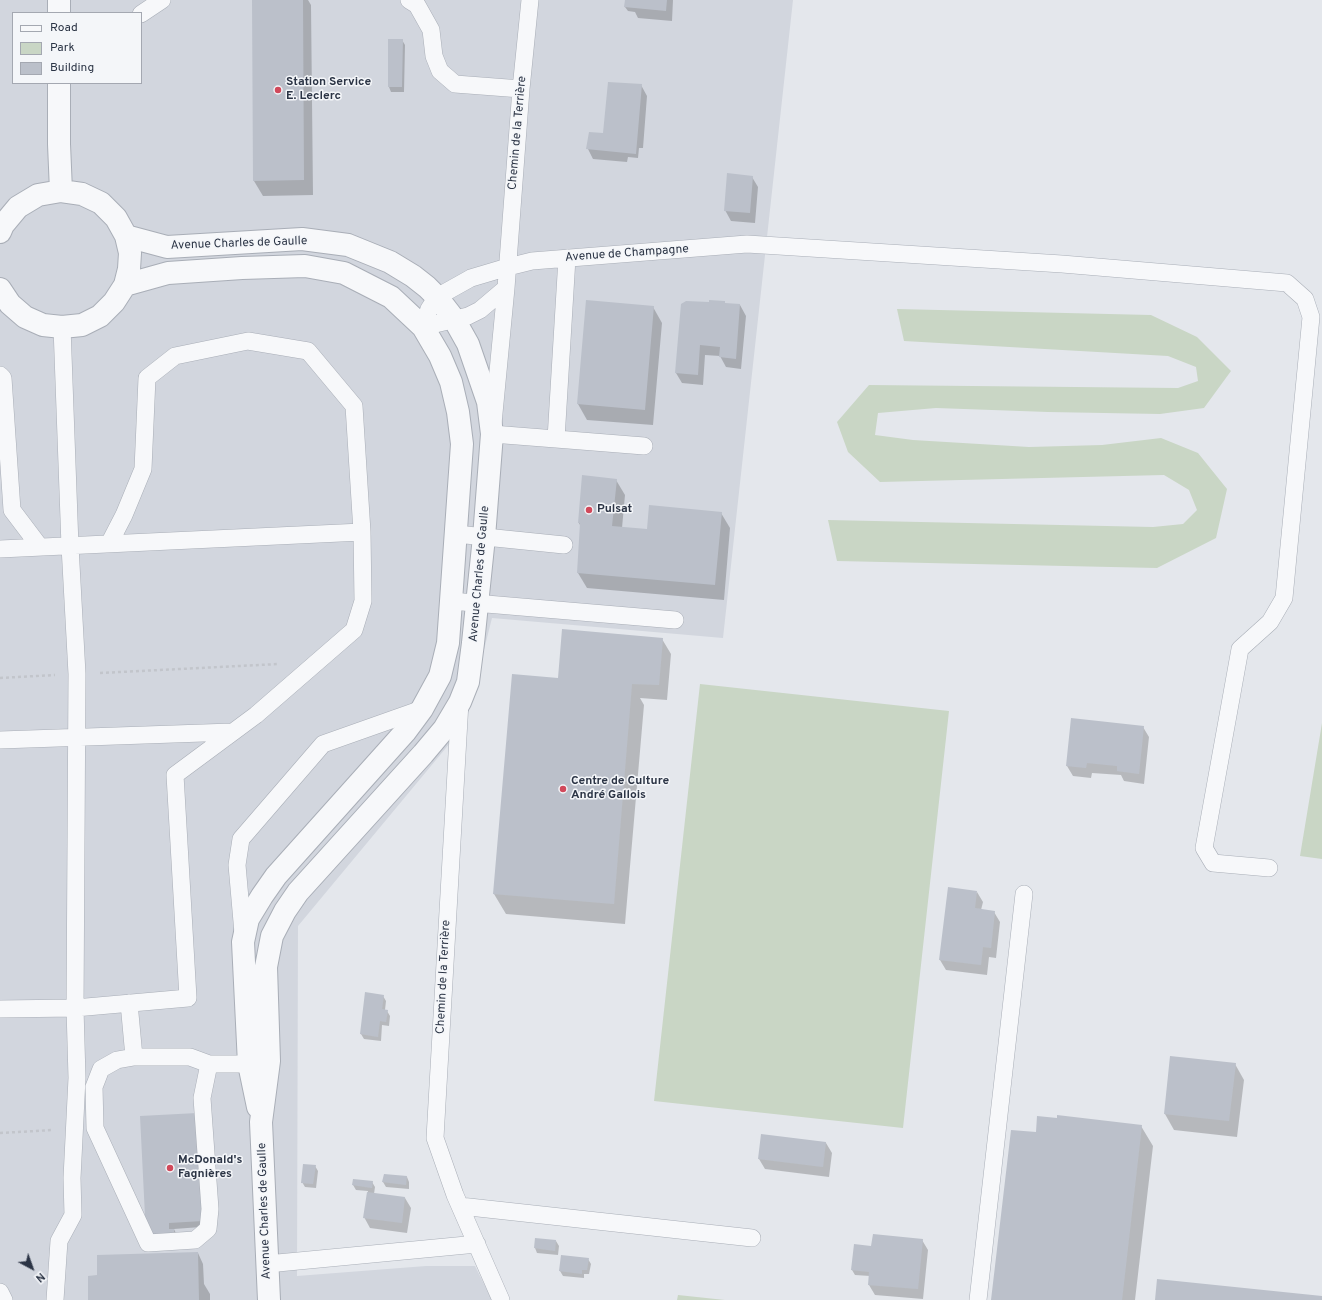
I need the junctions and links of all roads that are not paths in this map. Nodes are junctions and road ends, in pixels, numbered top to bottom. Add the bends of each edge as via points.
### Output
1 (59, 0) edge
2 (162, 0) edge
3 (409, 0) edge
4 (530, 0) edge
5 (59, 12) edge
6 (142, 13) edge
7 (60, 84) edge
8 (521, 89) junction
9 (61, 191) junction
10 (0, 232) edge
11 (126, 236) junction
12 (567, 258) junction
13 (508, 267) junction
14 (125, 285) junction
15 (506, 288) junction
16 (0, 289) edge
17 (437, 297) junction
18 (454, 319) junction
19 (423, 327) junction
20 (62, 328) junction
21 (0, 375) edge
22 (492, 434) junction
23 (556, 439) junction
24 (644, 446) dead end
25 (362, 532) junction
26 (456, 534) junction
27 (484, 537) junction
28 (109, 544) junction
29 (564, 545) dead end
30 (70, 546) junction
31 (40, 547) junction
32 (0, 549) edge
33 (451, 601) junction
34 (477, 603) junction
35 (675, 620) dead end
36 (460, 702) junction
37 (422, 709) junction
38 (232, 732) junction
39 (76, 737) junction
40 (0, 740) edge
41 (1269, 868) dead end
42 (1024, 894) dead end
43 (243, 942) junction
44 (129, 1003) junction
45 (75, 1008) junction
46 (0, 1009) edge
47 (134, 1057) junction
48 (209, 1064) junction
49 (249, 1064) junction
50 (262, 1122) junction
51 (460, 1206) junction
52 (752, 1238) dead end
53 (477, 1244) junction
54 (267, 1264) junction
55 (0, 1292) edge
56 (4, 1300) edge
57 (55, 1300) edge
58 (269, 1300) edge
59 (501, 1300) edge
60 (978, 1300) edge

1 - 5 street
2 - 6 lane
3 - 8 lane via 417,5 431,30 434,56 440,71 455,84
4 - 8 lane, Chemin de la Terrière
7 - 9 street
8 - 13 lane, Chemin de la Terrière
9 - 10 street via 38,195 18,207 3,224
9 - 11 street via 82,194 101,203 116,218
11 - 14 street via 130,270
11 - 17 street, Avenue Charles de Gaulle via 167,247 302,239 348,245 390,262 413,276
12 - 13 lane, Avenue de Champagne via 532,261
12 - 23 lane
12 - 41 lane, Avenue de Champagne via 747,244 1062,264 1287,283 1305,299 1311,317 1284,598 1270,622 1240,649 1204,848 1213,863
13 - 15 lane, Chemin de la Terrière
13 - 17 lane, Avenue de Champagne via 471,278
14 - 19 street, Avenue Charles de Gaulle via 168,273 305,266 344,273 391,297
14 - 20 street via 114,302 100,316 82,324
15 - 18 lane via 480,310
15 - 22 lane, Chemin de la Terrière
16 - 20 street via 10,304 25,317 43,325
17 - 18 street, Avenue Charles de Gaulle
17 - 19 lane
18 - 19 lane
18 - 22 street, Avenue Charles de Gaulle via 468,344 488,402
19 - 26 street, Avenue Charles de Gaulle via 443,362 458,412 462,444
20 - 30 lane
21 - 31 lane via 3,378 12,510
22 - 23 lane
22 - 27 street, Avenue Charles de Gaulle
23 - 24 lane
25 - 28 lane
25 - 28 lane via 354,406 308,351 248,341 175,356 147,378 143,469
25 - 38 lane via 362,601 354,630 256,715
26 - 27 lane
26 - 33 street, Avenue Charles de Gaulle
27 - 29 lane
27 - 34 street, Avenue Charles de Gaulle
28 - 30 lane
30 - 31 lane
30 - 39 lane via 77,674
31 - 32 lane
33 - 34 lane
33 - 37 street, Avenue Charles de Gaulle via 448,643 440,676
34 - 35 lane
34 - 36 street, Avenue Charles de Gaulle via 468,682
36 - 50 street, Avenue Charles de Gaulle via 444,729 424,754 298,892 285,910 272,936 266,967 269,1061
36 - 51 lane, Chemin de la Terrière via 435,1138
37 - 43 street, Avenue Charles de Gaulle via 405,732 276,876 248,919
37 - 43 lane via 323,744 241,839 237,865
38 - 39 lane
38 - 44 lane via 175,775 188,998
39 - 40 lane
39 - 45 lane
42 - 60 lane
43 - 49 street, Avenue Charles de Gaulle
44 - 45 lane
44 - 47 lane
45 - 46 lane
45 - 57 lane via 77,1078 72,1215 59,1241
47 - 48 lane via 190,1057
47 - 48 lane via 117,1060 102,1069 94,1087 95,1128 148,1242 195,1240 208,1229 210,1209 202,1098
48 - 49 lane
49 - 50 street, Avenue Charles de Gaulle
50 - 54 street, Avenue Charles de Gaulle
51 - 52 lane
51 - 53 lane, Chemin de la Terrière
53 - 54 lane
53 - 59 lane, Chemin de la Terrière
54 - 58 street, Avenue Charles de Gaulle
55 - 56 lane

